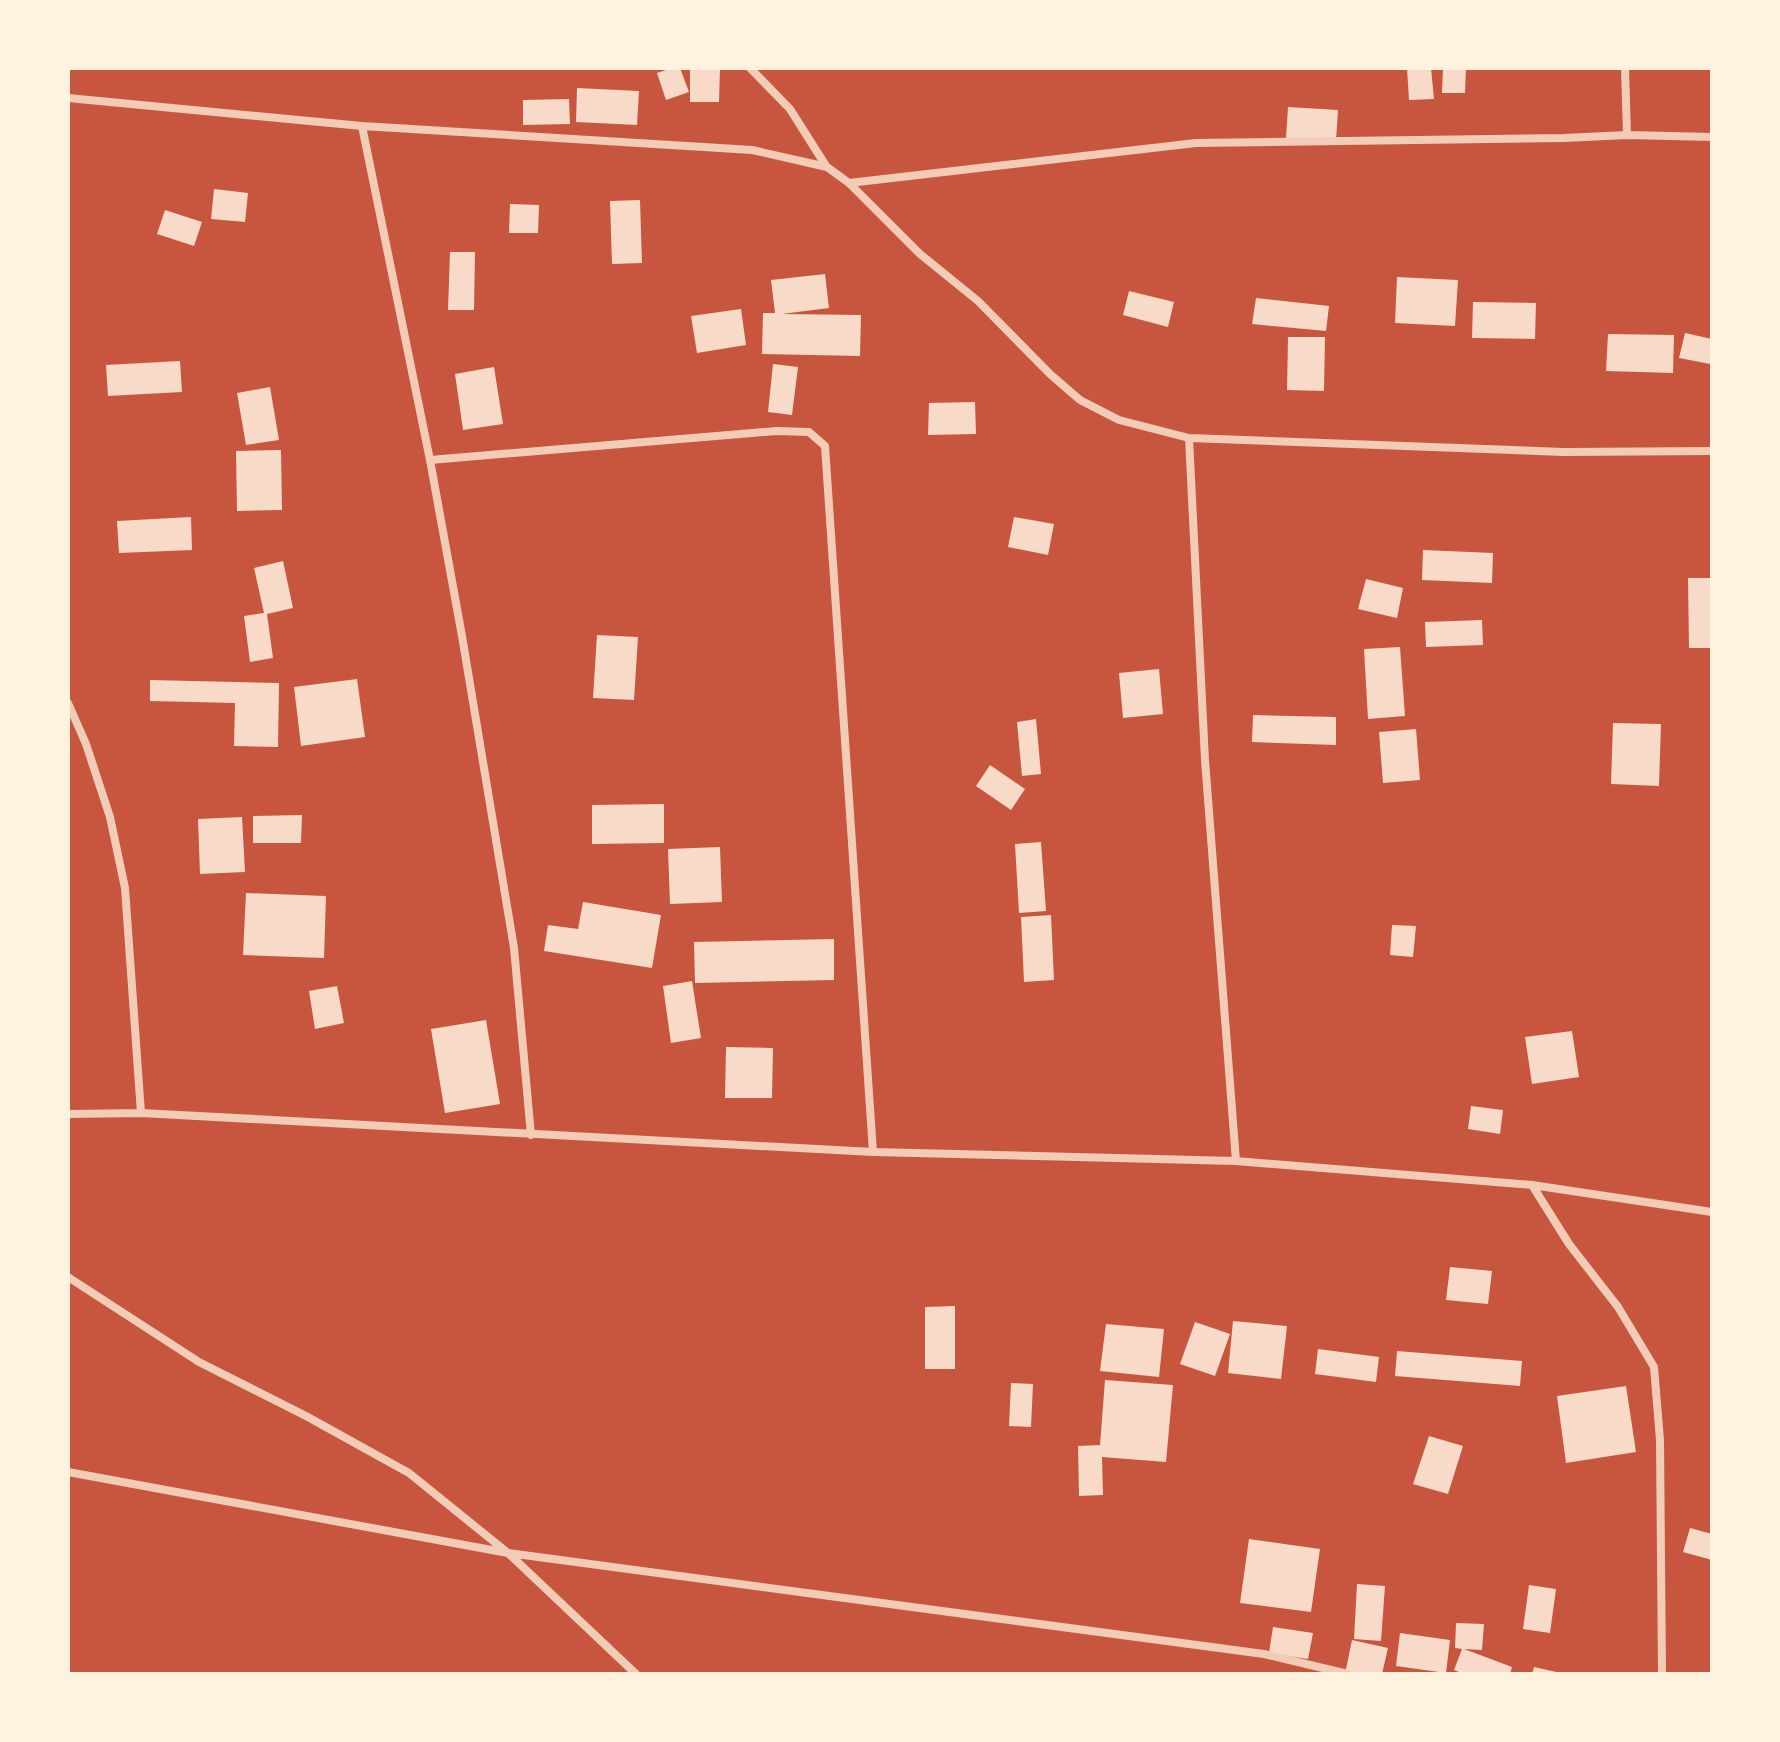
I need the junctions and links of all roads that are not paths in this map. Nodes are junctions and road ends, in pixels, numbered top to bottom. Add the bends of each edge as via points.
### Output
1 (750, 68) edge
2 (1625, 68) edge
3 (68, 98) edge
4 (362, 126) junction
5 (1627, 135) junction
6 (1712, 137) edge
7 (827, 167) junction
8 (849, 183) junction
9 (1189, 438) junction
10 (1712, 451) edge
11 (430, 460) junction
12 (68, 703) edge
13 (141, 1113) junction
14 (68, 1114) edge
15 (531, 1135) junction
16 (873, 1152) junction
17 (1236, 1161) junction
18 (1532, 1185) junction
19 (1712, 1212) edge
20 (68, 1277) edge
21 (68, 1472) edge
22 (508, 1553) junction
23 (636, 1674) edge
24 (1348, 1674) edge
25 (1662, 1674) edge

1 - 7 street via 790,109
2 - 5 street
3 - 4 street
4 - 7 street via 752,150
4 - 11 street
5 - 6 street
5 - 8 street via 1196,143
7 - 8 street
8 - 9 street via 1080,400 1119,420
9 - 10 street via 1564,452
9 - 17 street via 1205,760
11 - 15 street via 514,948
11 - 16 street via 777,431 809,432 825,446
12 - 13 street via 110,817 125,888
13 - 14 street
13 - 15 street
15 - 16 street
16 - 17 street
17 - 18 street
18 - 19 street
18 - 25 street via 1654,1367 1660,1440
20 - 22 street via 199,1362 409,1473
21 - 22 street
22 - 23 street
22 - 24 street via 1264,1654

